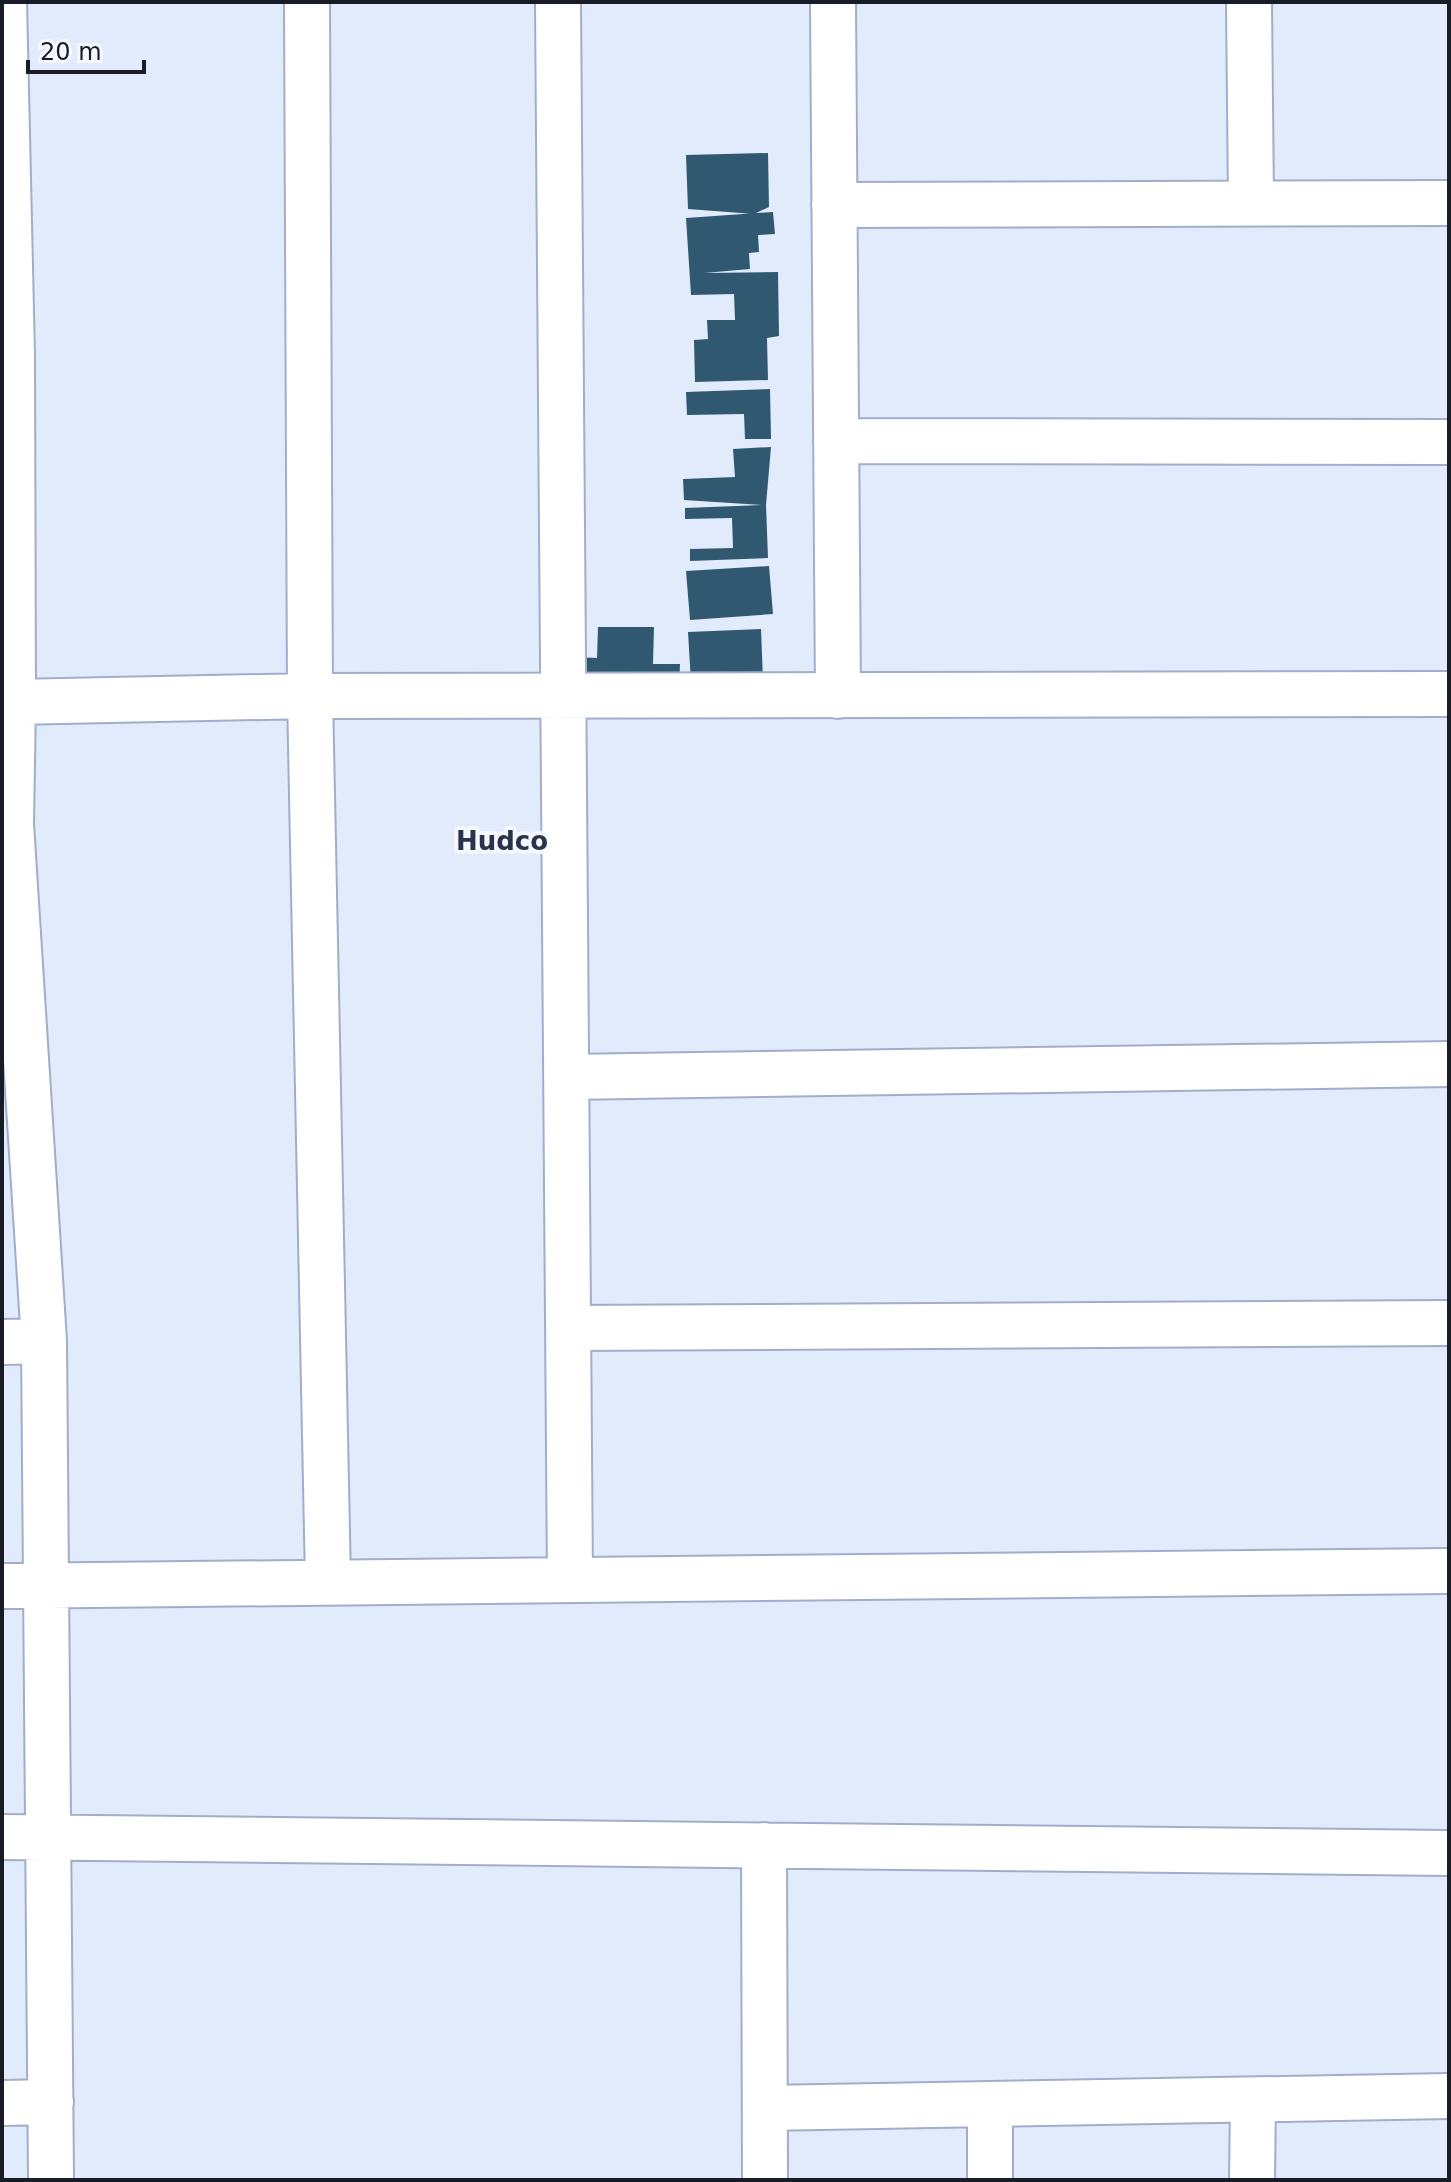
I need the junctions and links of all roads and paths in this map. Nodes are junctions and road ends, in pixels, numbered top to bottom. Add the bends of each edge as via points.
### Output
1 (4, 2) edge
2 (307, 2) edge
3 (558, 2) edge
4 (833, 2) edge
5 (1249, 2) edge
6 (5, 146) edge
7 (1251, 203) junction
8 (1449, 203) edge
9 (834, 205) junction
10 (7, 355) edge
11 (836, 441) junction
12 (1449, 442) edge
13 (7, 569) edge
14 (1449, 694) edge
15 (310, 696) junction
16 (563, 696) junction
17 (838, 696) junction
18 (13, 702) junction
19 (7, 824) edge
20 (1449, 1064) edge
21 (566, 1077) junction
22 (1449, 1323) edge
23 (568, 1328) junction
24 (23, 1342) edge
25 (1449, 1571) edge
26 (570, 1580) junction
27 (328, 1582) junction
28 (47, 1585) junction
29 (2, 1586) edge
30 (49, 1836) junction
31 (2, 1837) edge
32 (764, 1845) junction
33 (1449, 1853) edge
34 (1449, 2096) edge
35 (1253, 2100) junction
36 (51, 2102) junction
37 (2, 2103) edge
38 (990, 2104) junction
39 (765, 2108) junction
40 (51, 2180) edge
41 (765, 2180) edge
42 (990, 2180) edge
43 (1252, 2180) edge

1 - 6 street
2 - 15 street
3 - 16 street
4 - 9 street
5 - 7 street
6 - 10 street
7 - 8 street
7 - 9 street
9 - 11 street
10 - 13 street
11 - 12 street
11 - 17 street
13 - 18 street
14 - 17 street
15 - 16 street
15 - 18 street
15 - 27 street
16 - 17 street
16 - 21 street
18 - 19 street
19 - 24 street
20 - 21 street
21 - 23 street
22 - 23 street
23 - 26 street
24 - 28 street
25 - 26 street
26 - 27 street
27 - 28 street
28 - 29 street
28 - 30 street
30 - 31 street
30 - 32 street
30 - 36 street
32 - 33 street
32 - 39 street
34 - 35 street
35 - 38 street
35 - 43 street
36 - 37 street
36 - 40 street
38 - 39 street
38 - 42 street
39 - 41 street

